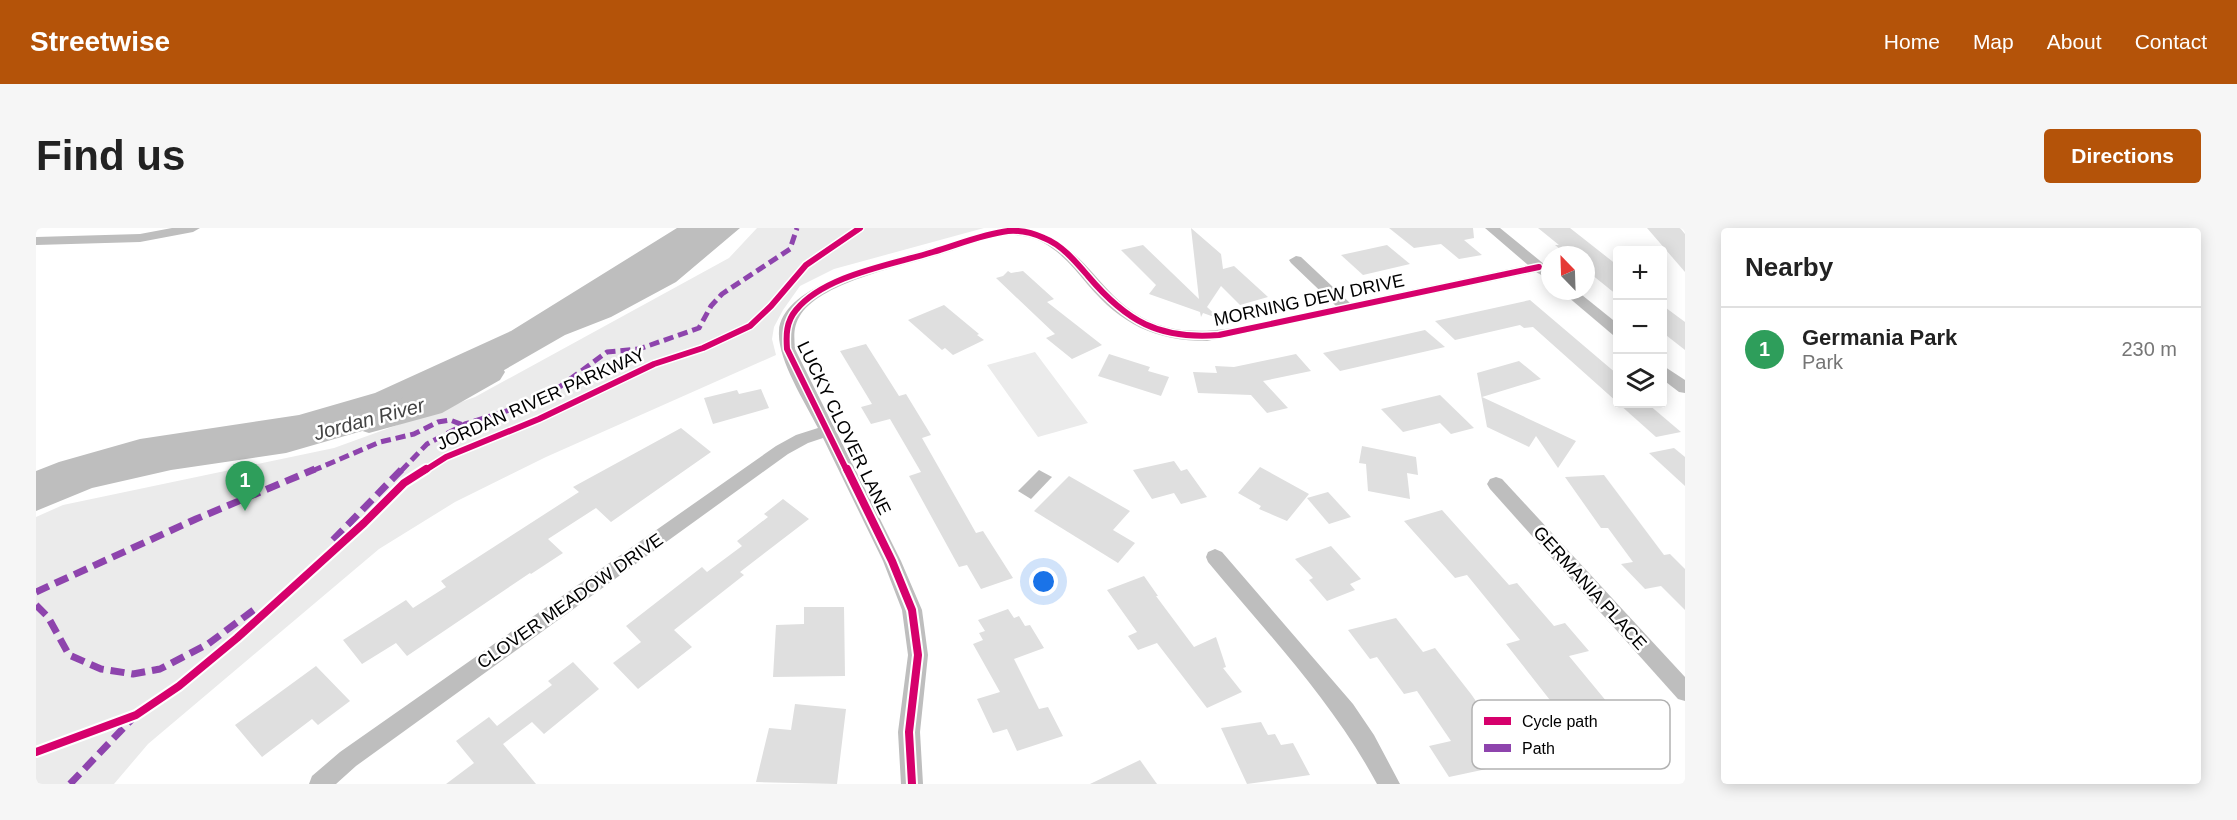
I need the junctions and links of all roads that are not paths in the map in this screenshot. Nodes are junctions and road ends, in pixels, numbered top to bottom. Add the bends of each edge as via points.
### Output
1 (193, 228) edge
2 (1492, 228) edge
3 (1010, 231) joint
4 (36, 241) edge
5 (1296, 260) dead end
6 (1541, 269) edge
7 (1541, 273) edge
8 (1579, 300) edge
9 (1347, 308) junction
10 (1613, 329) edge
11 (1667, 374) edge
12 (1685, 388) edge
13 (827, 431) junction
14 (1496, 484) dead end
15 (1215, 557) dead end
16 (1685, 692) edge
17 (320, 784) edge
18 (912, 784) edge
19 (1389, 784) edge

1 - 4 street via 128,238
2 - 6 street
3 - 9 street, MORNING DEW DRIVE via 1036,234 1052,241 1122,311 1163,331 1220,335
3 - 13 street, LUCKY CLOVER LANE via 841,281 801,305 789,321 785,340
5 - 9 street
7 - 9 street, MORNING DEW DRIVE
8 - 10 street
11 - 12 street
13 - 17 street, CLOVER MEADOW DRIVE via 782,450 348,759
13 - 18 street, LUCKY CLOVER LANE via 912,610 918,656 909,732
14 - 16 street, GERMANIA PLACE
15 - 19 street via 1345,711

